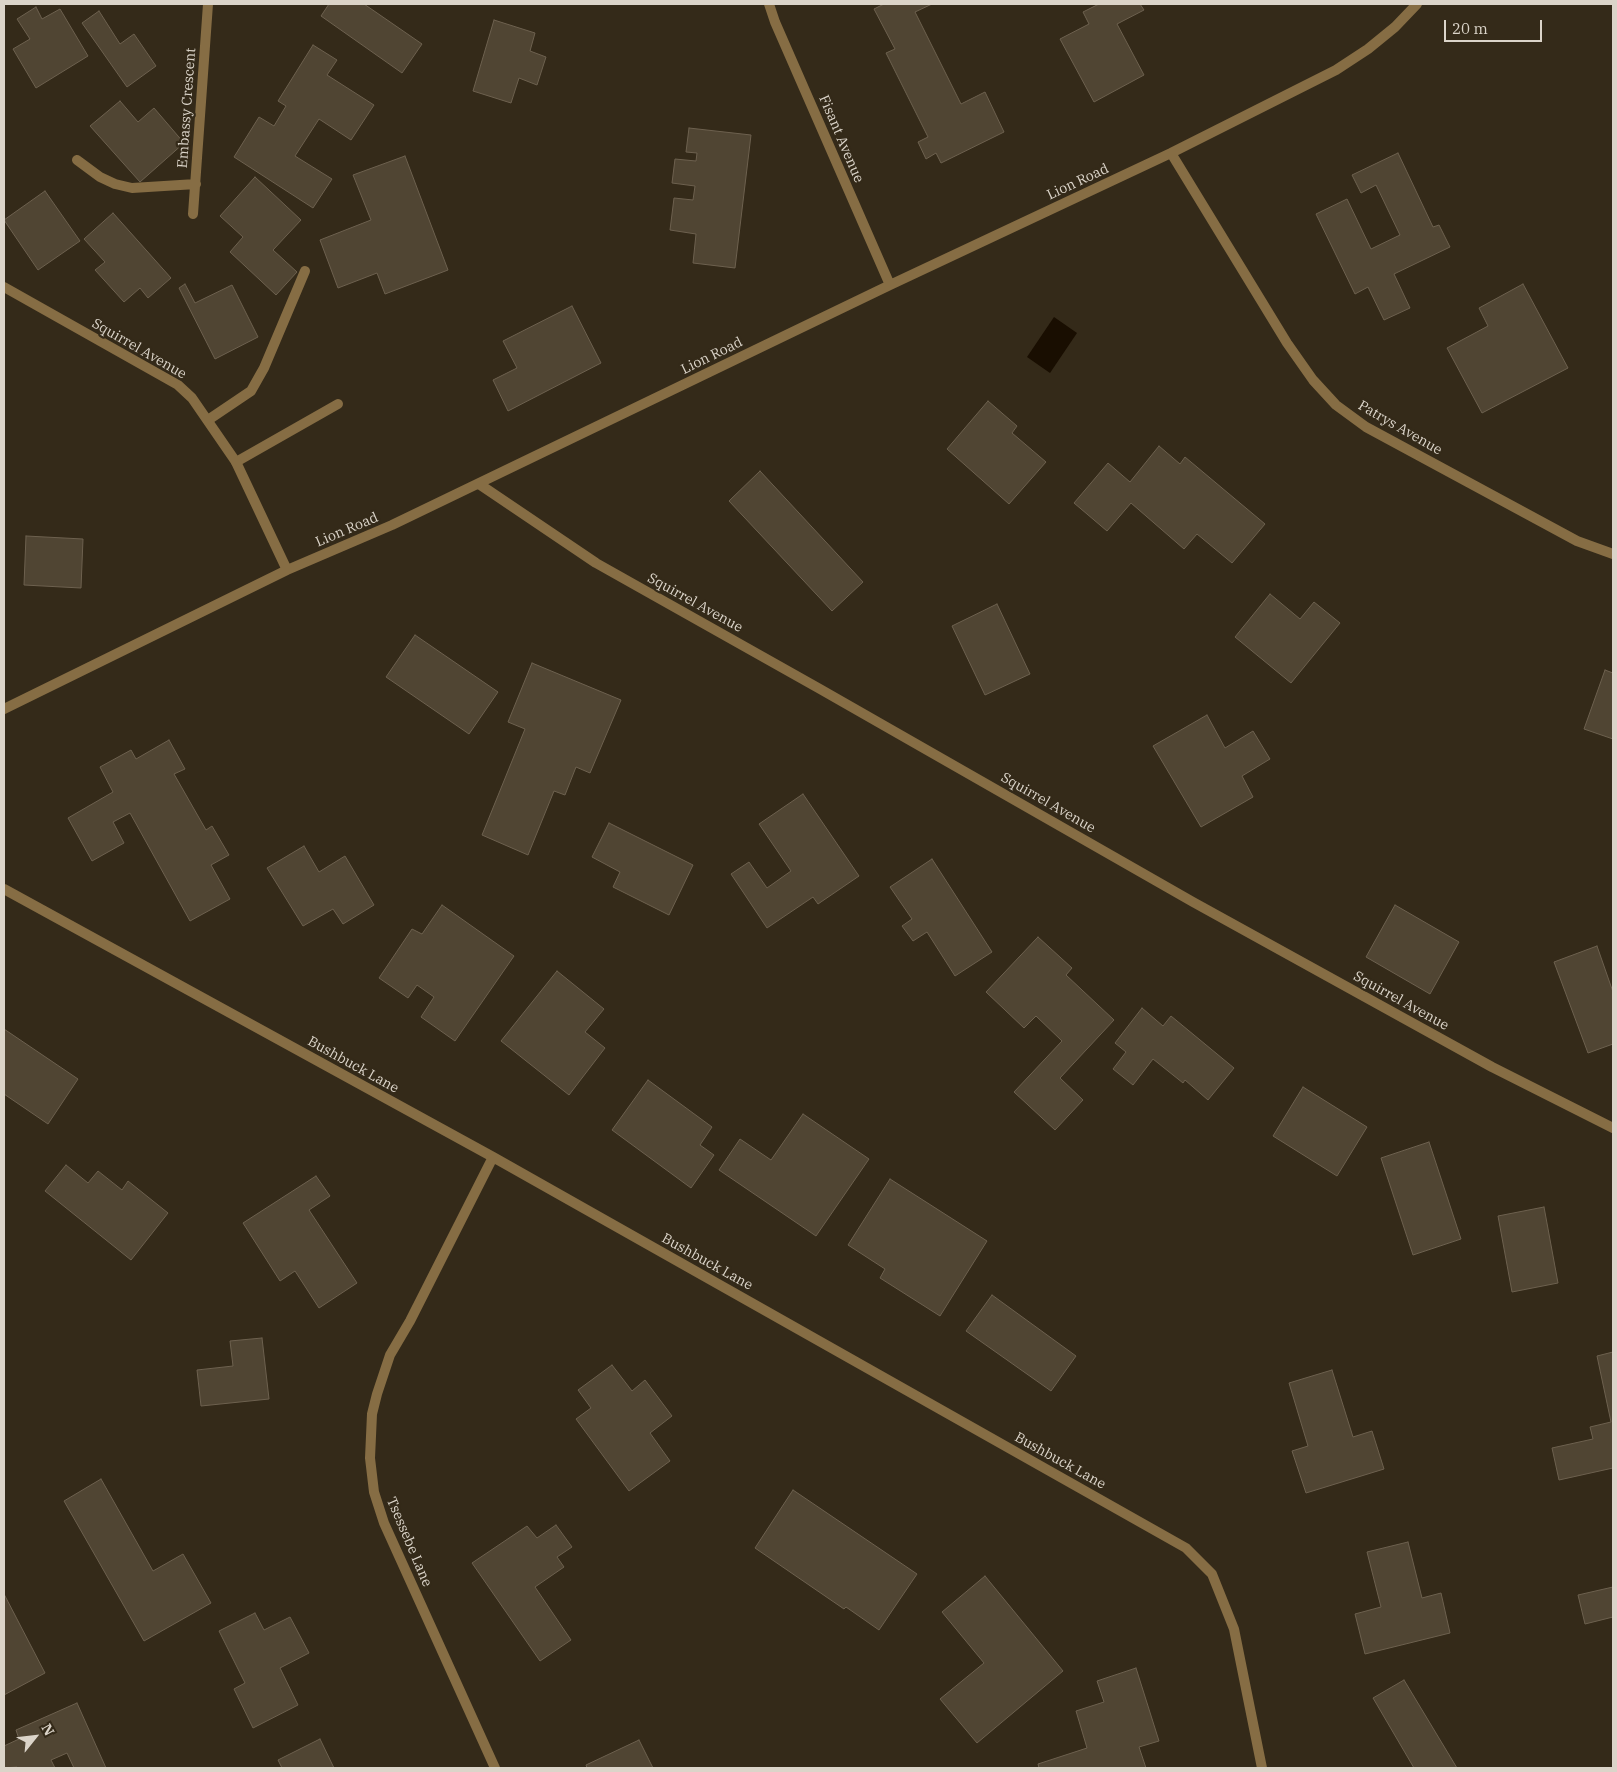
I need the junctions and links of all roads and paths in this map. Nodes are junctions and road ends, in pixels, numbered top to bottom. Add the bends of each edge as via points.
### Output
1 (208, 4) edge
2 (769, 4) edge
3 (1418, 4) edge
4 (1171, 153) junction
5 (78, 160) dead end
6 (196, 184) junction
7 (193, 214) dead end
8 (305, 271) dead end
9 (890, 285) junction
10 (4, 287) edge
11 (338, 404) dead end
12 (208, 420) junction
13 (236, 462) junction
14 (479, 484) junction
15 (1613, 554) edge
16 (287, 570) junction
17 (4, 709) edge
18 (4, 889) edge
19 (1613, 1128) edge
20 (493, 1158) junction
21 (495, 1768) edge
22 (1262, 1768) edge

1 - 6 street, Embassy Crescent
2 - 9 street, Fisant Avenue
3 - 4 street, Lion Road via 1368,49 1336,70
4 - 9 street, Lion Road
4 - 15 street, Patrys Avenue via 1286,343 1336,405 1366,427 1577,541
5 - 6 street via 100,177 132,188
6 - 7 street, Embassy Crescent
8 - 12 street via 251,391
9 - 14 street, Lion Road
10 - 12 street, Squirrel Avenue via 178,385
11 - 13 street
12 - 13 street, Squirrel Avenue
13 - 16 street, Squirrel Avenue
14 - 16 street, Lion Road
14 - 19 street, Squirrel Avenue via 596,563 1193,902 1492,1067
16 - 17 street, Lion Road
18 - 20 street, Bushbuck Lane
20 - 21 street, Tsessebe Lane via 390,1355 372,1414 370,1458 374,1492 384,1523
20 - 22 street, Bushbuck Lane via 1186,1548 1212,1574 1234,1630

